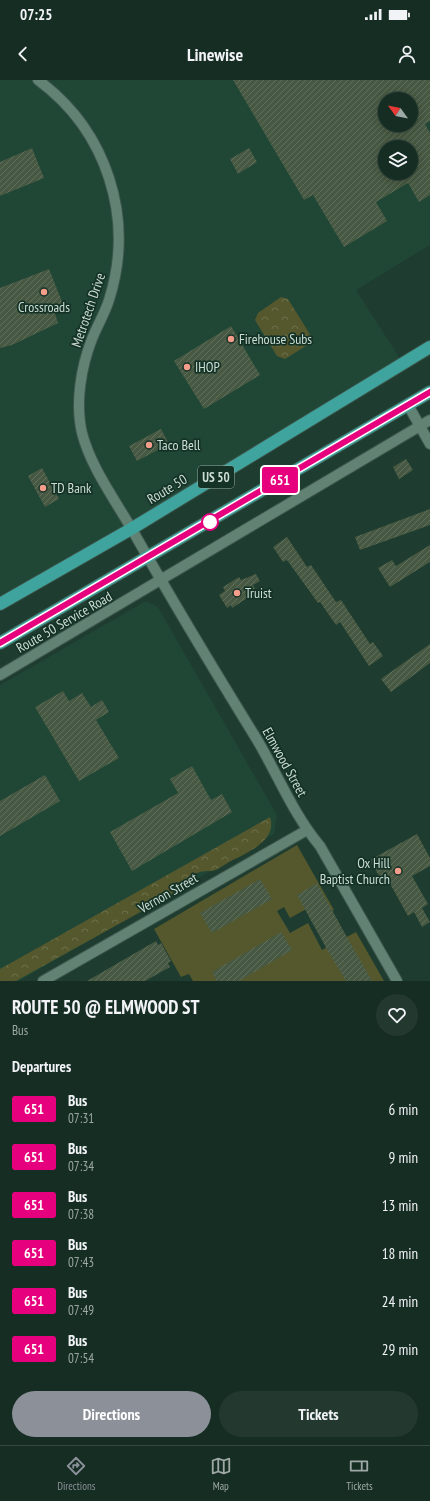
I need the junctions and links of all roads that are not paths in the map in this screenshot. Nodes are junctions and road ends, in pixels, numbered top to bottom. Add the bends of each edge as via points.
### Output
1 (38, 80) edge
2 (430, 346) edge
3 (430, 392) edge
4 (408, 405) junction
5 (430, 420) edge
6 (420, 426) junction
7 (430, 444) edge
8 (131, 529) junction
9 (148, 558) junction
10 (160, 581) junction
11 (0, 604) edge
12 (0, 643) edge
13 (0, 675) edge
14 (307, 830) junction
15 (43, 981) edge
16 (397, 981) edge

1 - 8 street, Metrotech Drive via 64,102 84,127 100,154 116,198 119,244 116,274 83,366 79,406 80,423 94,464
2 - 8 highway, Route 50 / US 50
3 - 4 highway, US 50
4 - 6 street
4 - 9 highway, US 50
5 - 6 street, Route 50 Service Road
6 - 7 street
6 - 10 street, Route 50 Service Road
8 - 9 street, Metrotech Drive
8 - 11 highway, Route 50 / US 50
9 - 10 street, Elmwood Street
9 - 12 highway, US 50
10 - 13 street, Route 50 Service Road
10 - 14 street, Elmwood Street via 258,741
14 - 15 street, Vernon Street
14 - 16 street, Elmwood Street via 320,846

